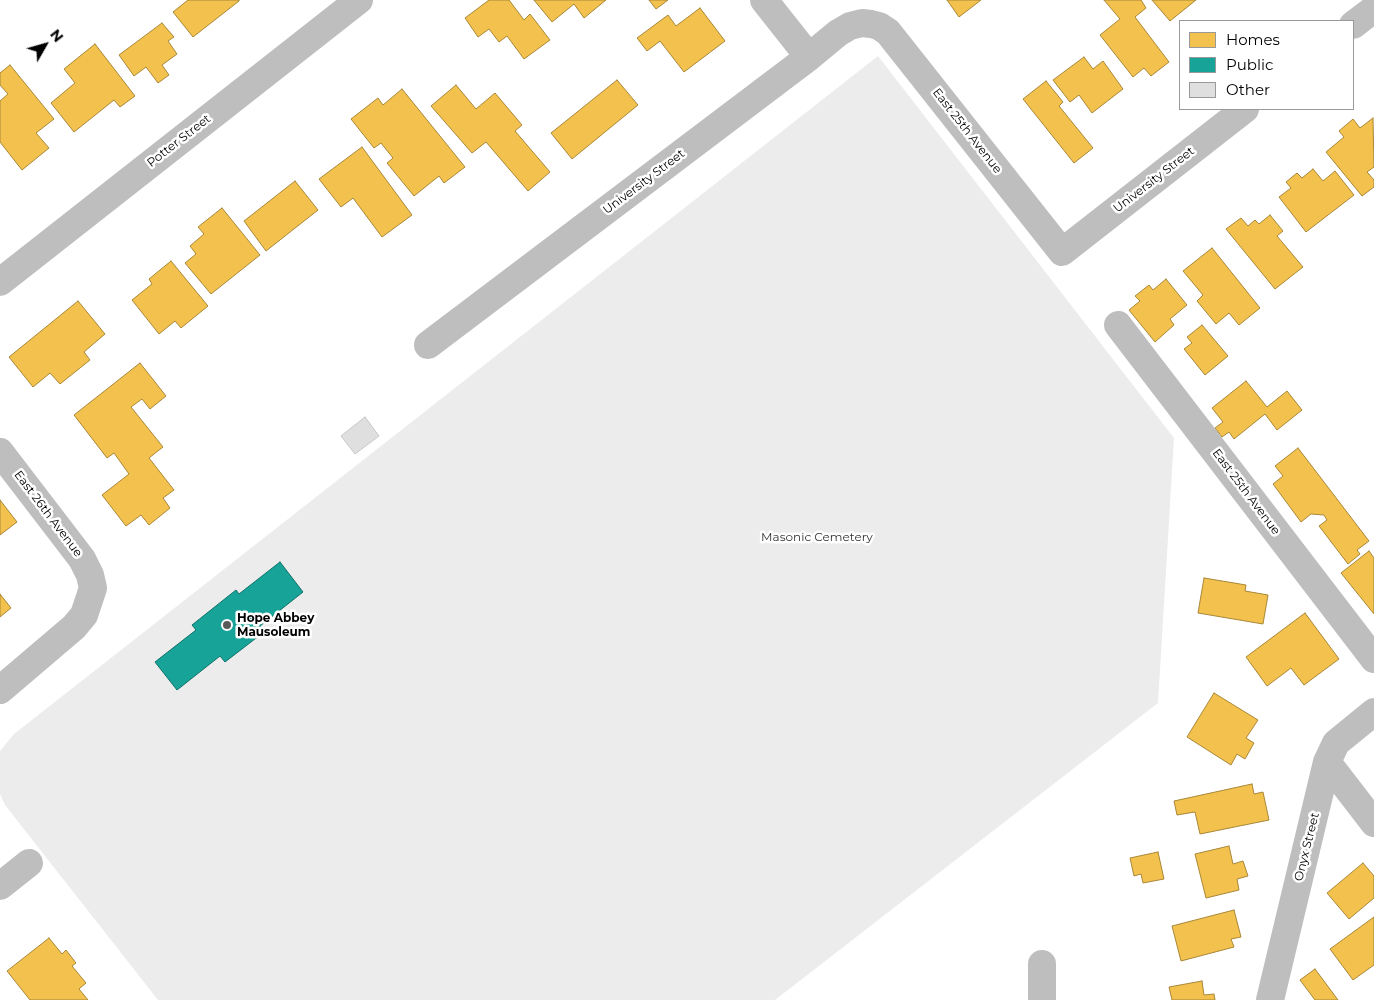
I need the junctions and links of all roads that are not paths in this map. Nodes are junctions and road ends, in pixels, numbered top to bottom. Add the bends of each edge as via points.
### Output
1 (359, 0) edge
2 (764, 0) edge
3 (1374, 9) edge
4 (869, 12) edge
5 (1354, 24) edge
6 (808, 57) junction
7 (1244, 110) edge
8 (1062, 252) joint
9 (0, 282) edge
10 (1118, 326) dead end
11 (428, 345) dead end
12 (0, 452) edge
13 (1374, 659) edge
14 (0, 690) edge
15 (1374, 712) edge
16 (1327, 762) junction
17 (1374, 823) edge
18 (29, 863) dead end
19 (0, 886) edge
20 (1042, 964) dead end
21 (1042, 1000) edge
22 (1270, 1000) edge

1 - 9 street, Potter Street
2 - 6 street
3 - 5 street
4 - 6 street, University Street
4 - 8 street, East 25th Avenue via 871,24 888,32
6 - 11 street, University Street
7 - 8 street, University Street
10 - 13 street, East 25th Avenue
12 - 14 street, East 26th Avenue via 82,559 92,588 84,615 74,627
15 - 16 street, Onyx Street via 1336,743
16 - 17 street
16 - 22 street, Onyx Street
18 - 19 street
20 - 21 street

